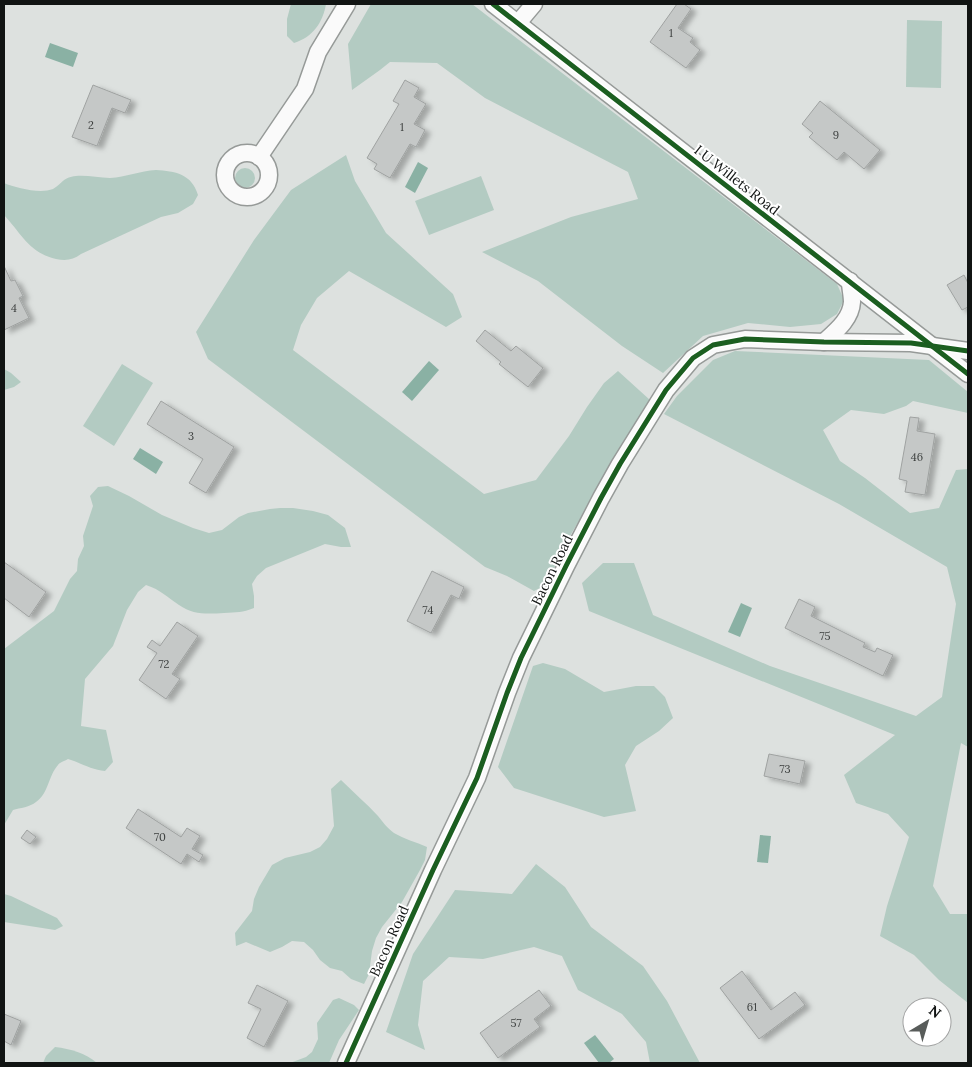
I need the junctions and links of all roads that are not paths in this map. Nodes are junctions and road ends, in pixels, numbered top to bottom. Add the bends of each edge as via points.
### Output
1 (347, 4) edge
2 (493, 4) edge
3 (534, 4) edge
4 (518, 23) junction
5 (260, 157) dead end
6 (850, 281) junction
7 (824, 342) junction
8 (934, 347) junction
9 (968, 350) edge
10 (968, 374) edge
11 (346, 1063) edge

1 - 5 street via 318,52 305,89
2 - 4 street, I U Willets Road
3 - 4 street
4 - 6 street, I U Willets Road
6 - 7 street via 852,300 848,316
6 - 8 street, I U Willets Road
7 - 8 street, Bacon Road via 911,343
7 - 11 street, Bacon Road via 745,339 713,345 692,358 666,390 601,498 521,658 477,778
8 - 9 street, Bacon Road
8 - 10 street, I U Willets Road

